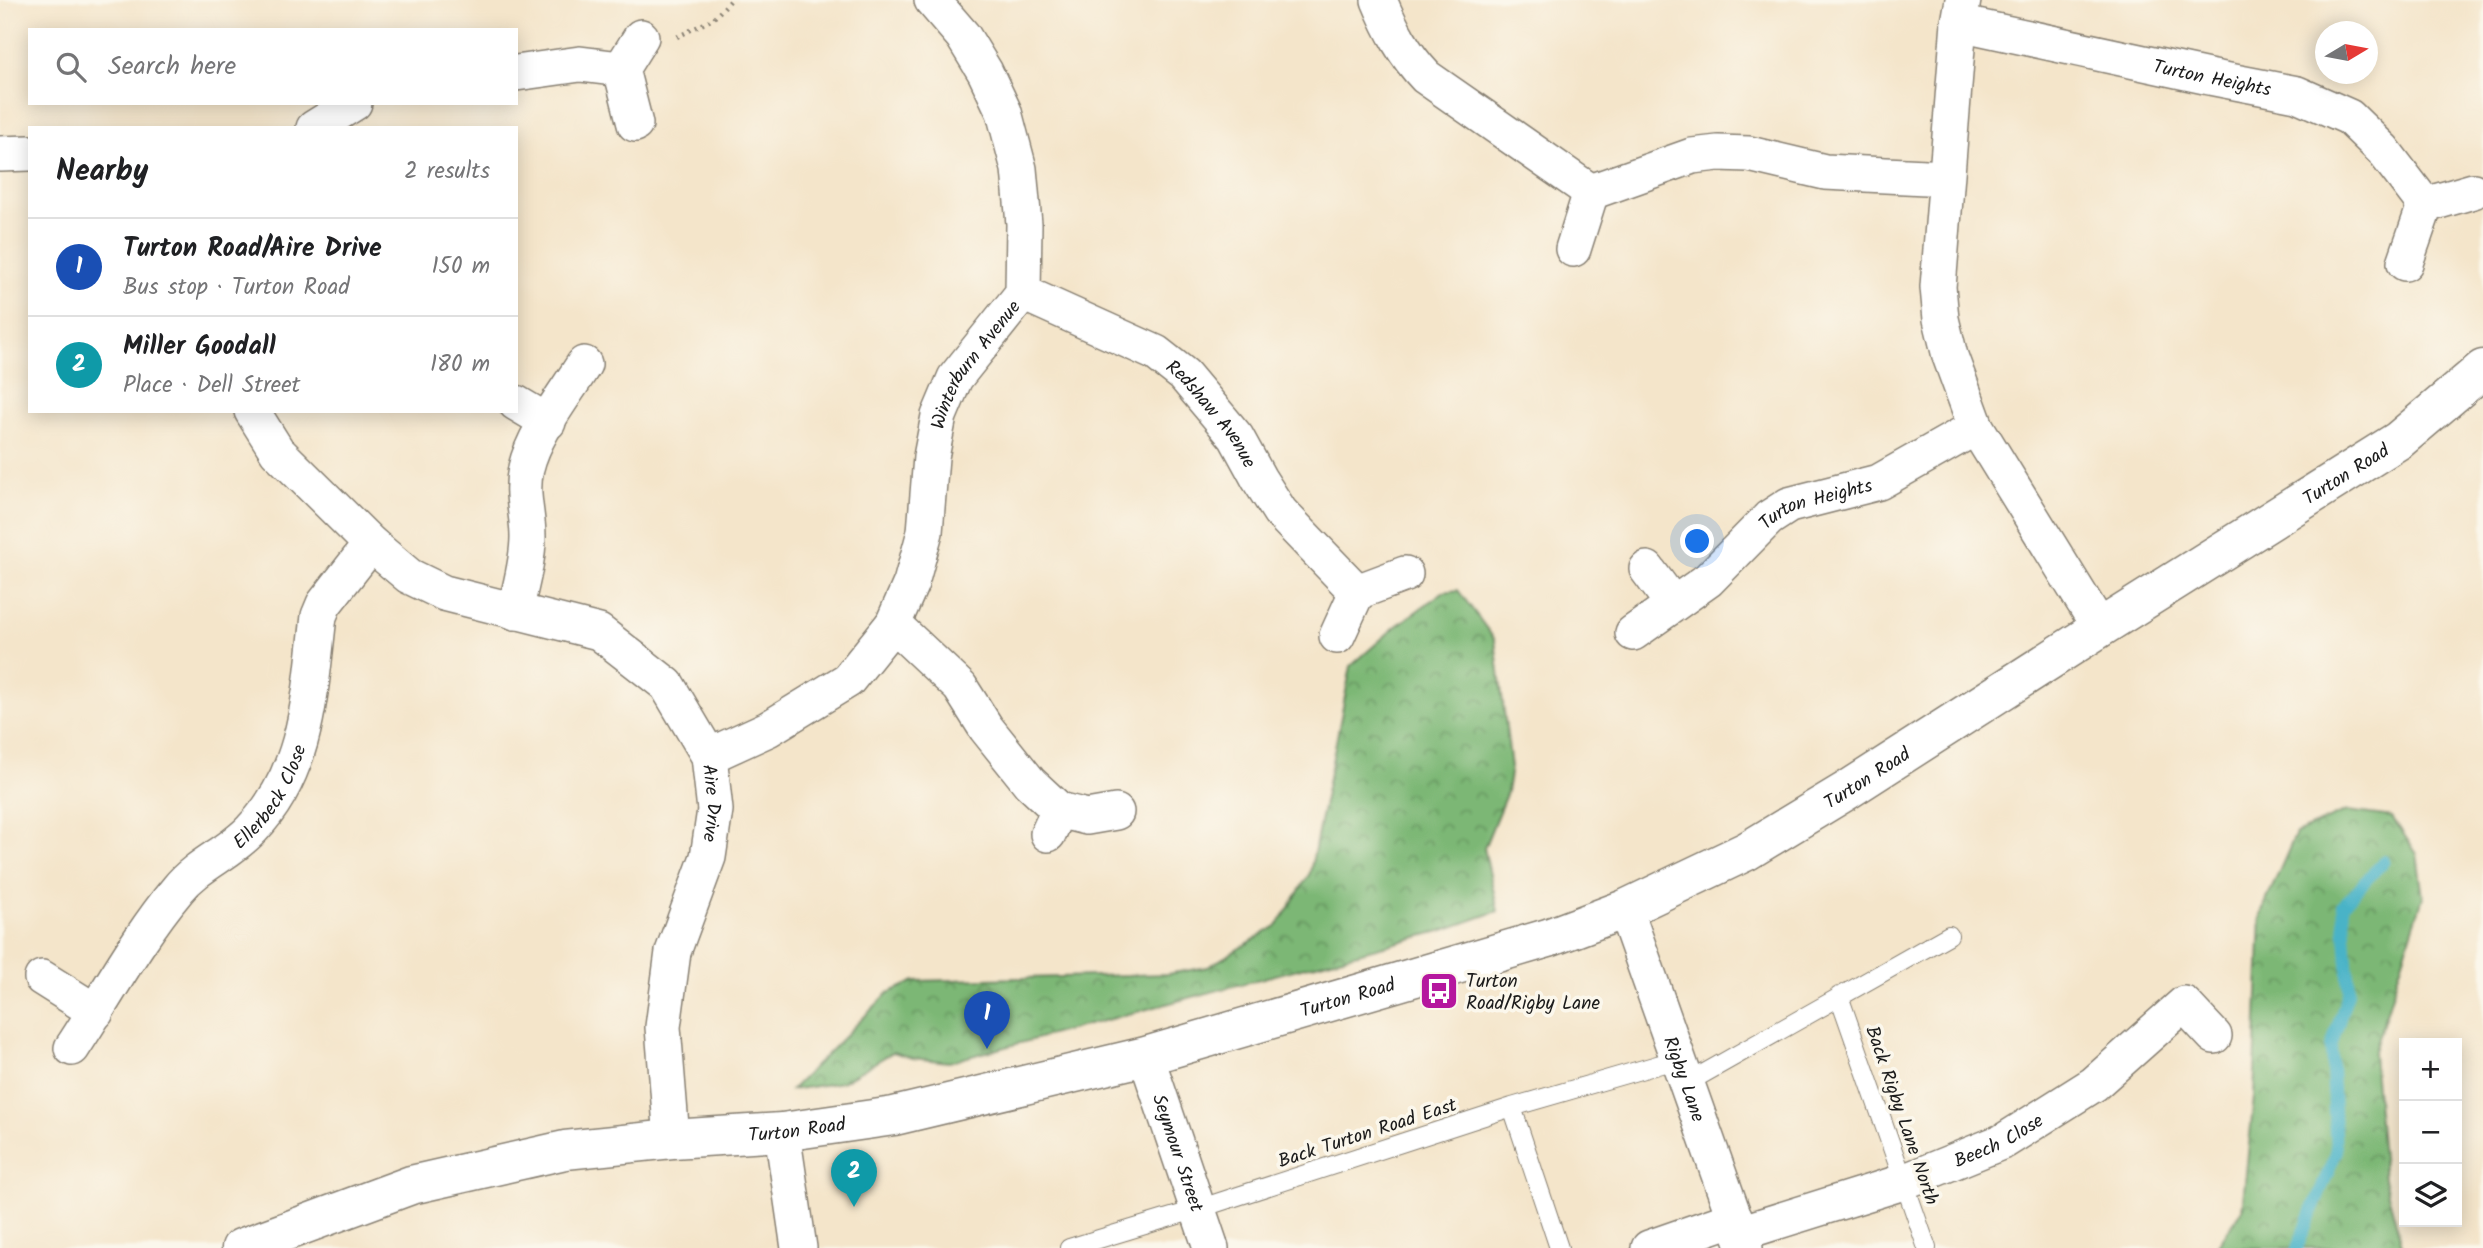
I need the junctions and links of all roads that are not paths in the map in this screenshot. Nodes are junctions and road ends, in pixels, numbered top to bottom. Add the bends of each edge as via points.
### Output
1 (932, 0) edge
2 (1378, 0) edge
3 (1961, 12) edge
4 (641, 37) road end
5 (621, 69) junction
6 (518, 73) edge
7 (351, 105) edge
8 (635, 124) dead end
9 (317, 126) edge
10 (28, 153) edge
11 (0, 154) edge
12 (1946, 178) junction
13 (2473, 191) dead end
14 (1591, 192) junction
15 (2425, 205) junction
16 (1573, 249) dead end
17 (2404, 263) dead end
18 (1023, 293) junction
19 (584, 364) dead end
20 (2483, 369) edge
21 (518, 404) edge
22 (253, 413) edge
23 (548, 422) junction
24 (1976, 427) junction
25 (371, 544) junction
26 (1647, 569) dead end
27 (1405, 574) dead end
28 (1357, 592) junction
29 (1673, 604) junction
30 (515, 612) junction
31 (893, 624) junction
32 (2100, 628) junction
33 (1633, 634) dead end
34 (1337, 636) dead end
35 (709, 756) junction
36 (1116, 812) dead end
37 (1625, 909) junction
38 (1949, 935) dead end
39 (42, 978) dead end
40 (1839, 996) junction
41 (96, 1013) junction
42 (2214, 1036) dead end
43 (72, 1048) dead end
44 (1146, 1056) junction
45 (1682, 1071) junction
46 (1511, 1107) junction
47 (782, 1132) junction
48 (672, 1139) junction
49 (1903, 1182) junction
50 (1198, 1209) junction
51 (1740, 1233) edge
52 (254, 1245) edge
53 (799, 1248) edge
54 (1069, 1248) edge
55 (1211, 1248) edge
56 (1559, 1248) edge
57 (1649, 1248) edge
58 (1927, 1248) edge

1 - 18 street, Winterburn Avenue via 963,36 1004,112 1019,169
2 - 14 street via 1398,41 1426,77
3 - 12 street, Turton Heights
3 - 15 street, Turton Heights via 2209,78 2297,94 2350,117 2383,150
4 - 5 street
5 - 6 street via 580,64
5 - 8 street
7 - 9 street
10 - 11 street
12 - 14 street via 1825,172 1749,154 1718,153 1692,156
12 - 24 street, Turton Heights via 1938,286 1941,318
13 - 15 street
14 - 16 street
15 - 17 street
18 - 28 street, Redshaw Avenue via 1156,353 1184,374 1236,437 1280,512
18 - 31 street, Winterburn Avenue via 955,378 939,416 925,532 911,583
19 - 23 street
20 - 32 main road, Turton Road via 2399,440
21 - 23 street
22 - 25 street, Aire Drive via 277,451
23 - 30 street via 526,467 522,493 527,551
24 - 29 street, Turton Heights via 1880,482 1789,505 1709,580
24 - 32 street, Turton Heights
25 - 30 street, Aire Drive via 409,576 444,593
25 - 41 street, Ellerbeck Close via 319,616 306,724 287,781 253,829 180,886 152,921
26 - 29 street
27 - 28 street
28 - 34 street
29 - 33 street, Turton Heights
30 - 35 street, Aire Drive via 599,632 667,685
31 - 35 street, Winterburn Avenue via 848,680 768,729
31 - 36 street via 960,687 1054,822
32 - 37 main road, Turton Road via 1748,851
35 - 48 street, Aire Drive via 715,810 708,857 673,952 663,1027
37 - 44 main road, Turton Road via 1548,938
37 - 45 street, Rigby Lane
38 - 40 lane, Back Turton Road East
39 - 41 street
40 - 45 lane, Back Turton Road East
40 - 49 lane, Back Rigby Lane North
41 - 43 street, Ellerbeck Close
42 - 49 street, Beech Close via 2184,1004 2094,1084 2004,1141
44 - 47 main road, Turton Road via 894,1116
44 - 50 street, Seymour Street
45 - 46 lane, Back Turton Road East
45 - 51 street, Rigby Lane
46 - 50 lane, Back Turton Road East
46 - 56 lane
47 - 48 main road, Turton Road
47 - 53 street
48 - 52 main road, Turton Road via 565,1150 411,1185
49 - 51 street, Beech Close
49 - 58 lane, Back Rigby Lane North
50 - 54 lane, Back Turton Road East
50 - 55 street, Seymour Street
51 - 57 street, Beech Close

